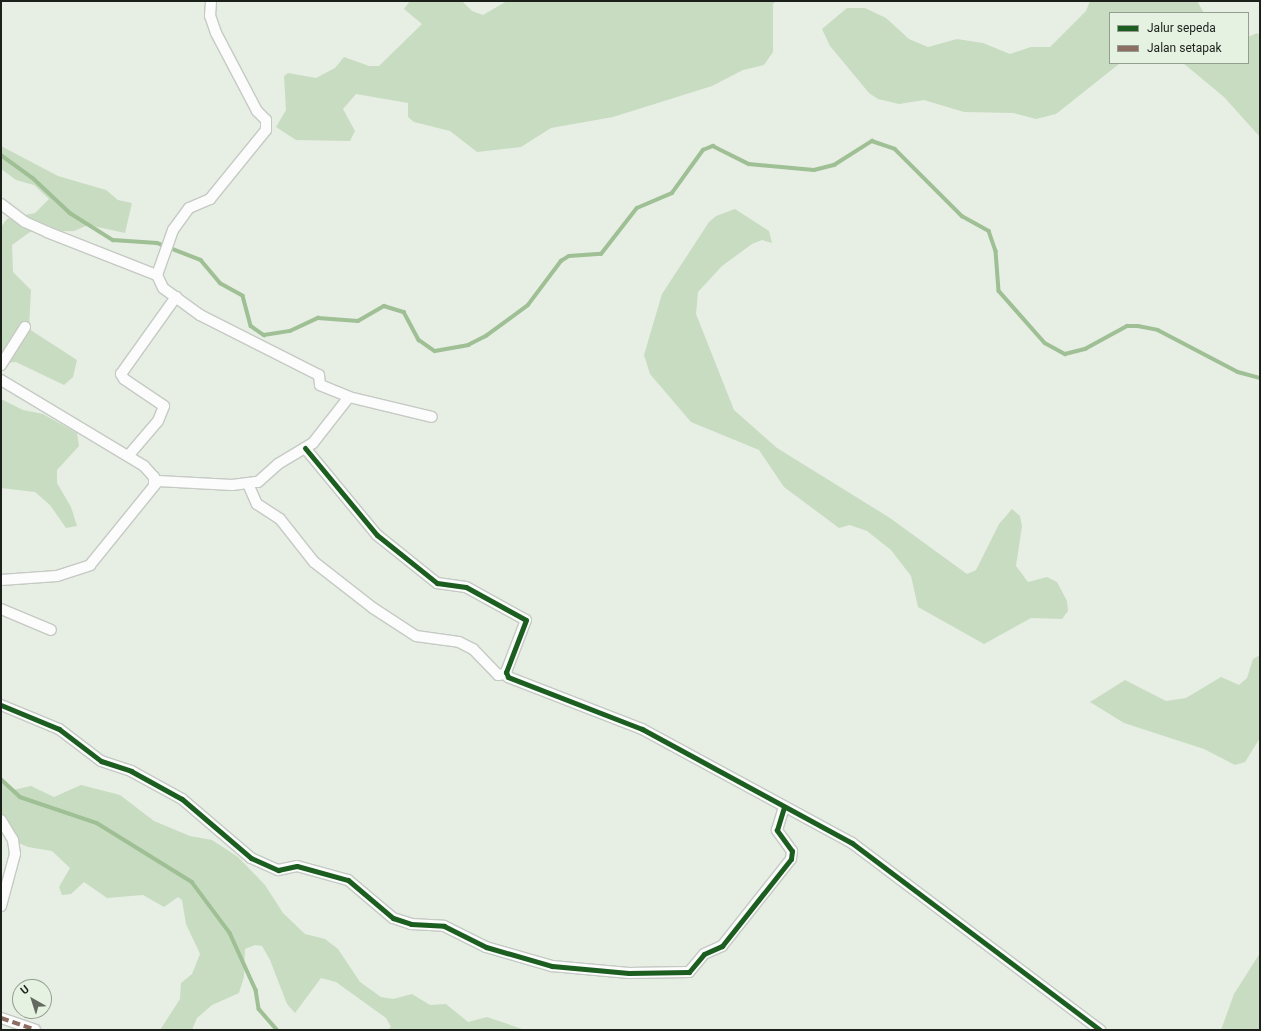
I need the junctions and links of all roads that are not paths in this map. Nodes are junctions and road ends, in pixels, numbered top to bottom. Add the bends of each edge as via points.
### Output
1 (210, 1) edge
2 (1, 204) edge
3 (156, 275) junction
4 (176, 298) junction
5 (24, 327) dead end
6 (1, 364) edge
7 (1, 380) edge
8 (349, 397) junction
9 (432, 417) dead end
10 (305, 448) junction
11 (128, 456) junction
12 (154, 484) junction
13 (248, 484) junction
14 (1, 580) edge
15 (1, 609) edge
16 (51, 630) dead end
17 (506, 674) junction
18 (1, 705) edge
19 (784, 807) junction
20 (1, 820) edge
21 (2, 900) edge
22 (1, 1018) edge
23 (35, 1030) edge
24 (1100, 1030) edge

1 - 3 street via 210,16 216,33 257,111 266,120 266,130 210,199 189,208 170,236
2 - 3 street via 47,232
3 - 4 street via 163,288
4 - 8 street via 200,315 319,374 320,385
4 - 11 street via 121,374 124,379 164,406 158,421
5 - 6 street
7 - 11 street
8 - 9 street
8 - 10 street via 313,443
10 - 13 street via 258,482
10 - 17 street via 377,535 437,583 466,587 526,620
11 - 12 street via 152,473
12 - 13 street via 170,480
12 - 14 street via 108,547 90,566 57,576
13 - 17 street via 258,504 280,519 314,562 373,608 416,636 459,642 472,649 495,673
15 - 16 street
17 - 19 street via 642,729
18 - 19 street via 59,729 102,761 131,771 182,799 251,858 278,870 297,866 348,880 393,918 411,924 444,926 486,947 552,966 629,973 689,972 704,954 722,946 791,859 792,851 777,830
19 - 24 street via 860,848
20 - 21 street via 13,840 15,854
22 - 23 street

